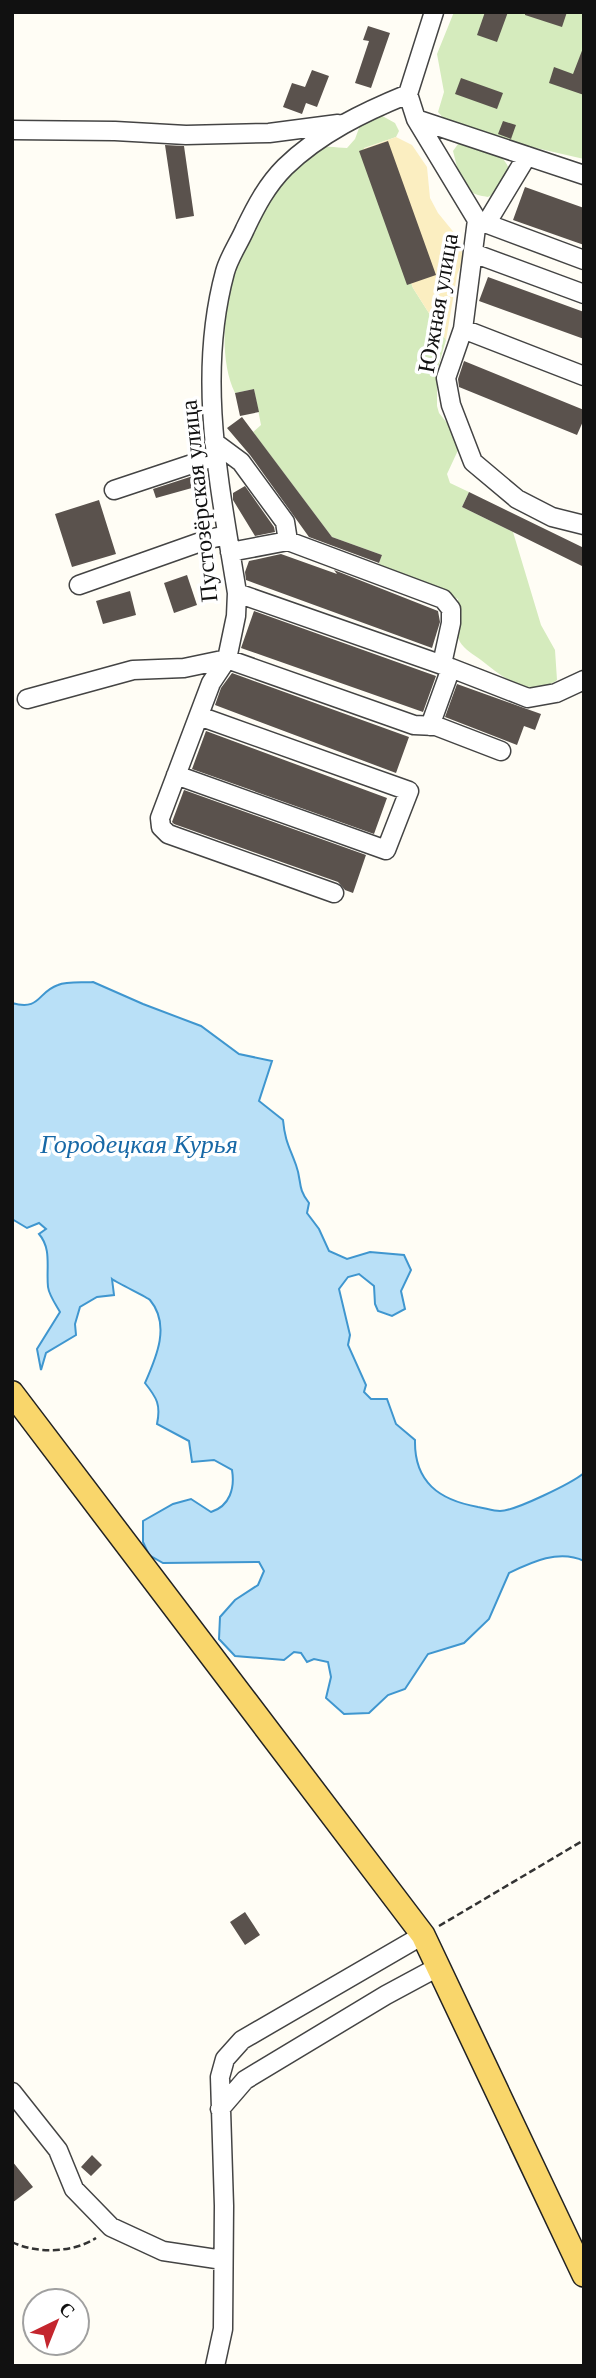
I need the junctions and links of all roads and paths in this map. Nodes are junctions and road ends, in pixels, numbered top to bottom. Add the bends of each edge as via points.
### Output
1 (434, 12) edge
2 (408, 94) junction
3 (416, 119) junction
4 (345, 124) junction
5 (12, 130) edge
6 (527, 156) junction
7 (584, 175) edge
8 (481, 222) junction
9 (472, 253) junction
10 (584, 260) edge
11 (584, 294) edge
12 (463, 329) junction
13 (584, 376) edge
14 (215, 449) junction
15 (114, 490) dead end
16 (584, 525) edge
17 (288, 541) junction
18 (229, 544) junction
19 (79, 585) dead end
20 (237, 593) junction
21 (227, 659) junction
22 (446, 666) junction
23 (584, 680) edge
24 (27, 699) dead end
25 (199, 716) junction
26 (430, 726) junction
27 (501, 751) dead end
28 (176, 775) junction
29 (334, 893) dead end
30 (12, 1393) edge
31 (584, 1840) edge
32 (423, 1935) junction
33 (438, 1968) junction
34 (12, 2092) edge
35 (220, 2109) junction
36 (111, 2227) junction
37 (12, 2242) edge
38 (223, 2260) junction
39 (584, 2275) edge
40 (215, 2366) edge

1 - 2 street
2 - 3 street
2 - 4 street, Пустозёрская улица
3 - 6 street
3 - 8 street, Южная улица
4 - 5 street via 269,133 186,135
4 - 14 street, Пустозёрская улица via 285,167 261,195 226,270 211,342
6 - 7 street
6 - 8 street
8 - 9 street, Южная улица
8 - 10 street
9 - 11 street
9 - 12 street, Южная улица
12 - 13 street
12 - 16 street, Южная улица via 446,378 451,405 474,462 517,499 552,517
14 - 15 street
14 - 17 street via 241,462 285,522
14 - 18 street, Пустозёрская улица
17 - 18 street
17 - 22 street via 443,599 451,609
18 - 19 street via 209,539
18 - 20 street, Пустозёрская улица
20 - 21 street, Пустозёрская улица
20 - 22 street
21 - 24 street via 184,668 133,670
21 - 25 street, Пустозёрская улица via 211,683
21 - 26 street via 414,725
22 - 23 street via 528,698 556,693
22 - 26 street
25 - 28 street, Пустозёрская улица
25 - 28 street via 409,791 386,850
26 - 27 street
28 - 29 street, Пустозёрская улица via 160,818 168,834
30 - 32 main road
31 - 32 path
32 - 33 main road
32 - 35 street via 242,2040 225,2059
33 - 35 street via 245,2080
33 - 39 main road
34 - 36 street via 58,2150 74,2189
35 - 38 street
36 - 37 path via 76,2247 45,2251
36 - 38 street via 163,2251
38 - 40 street via 223,2329

